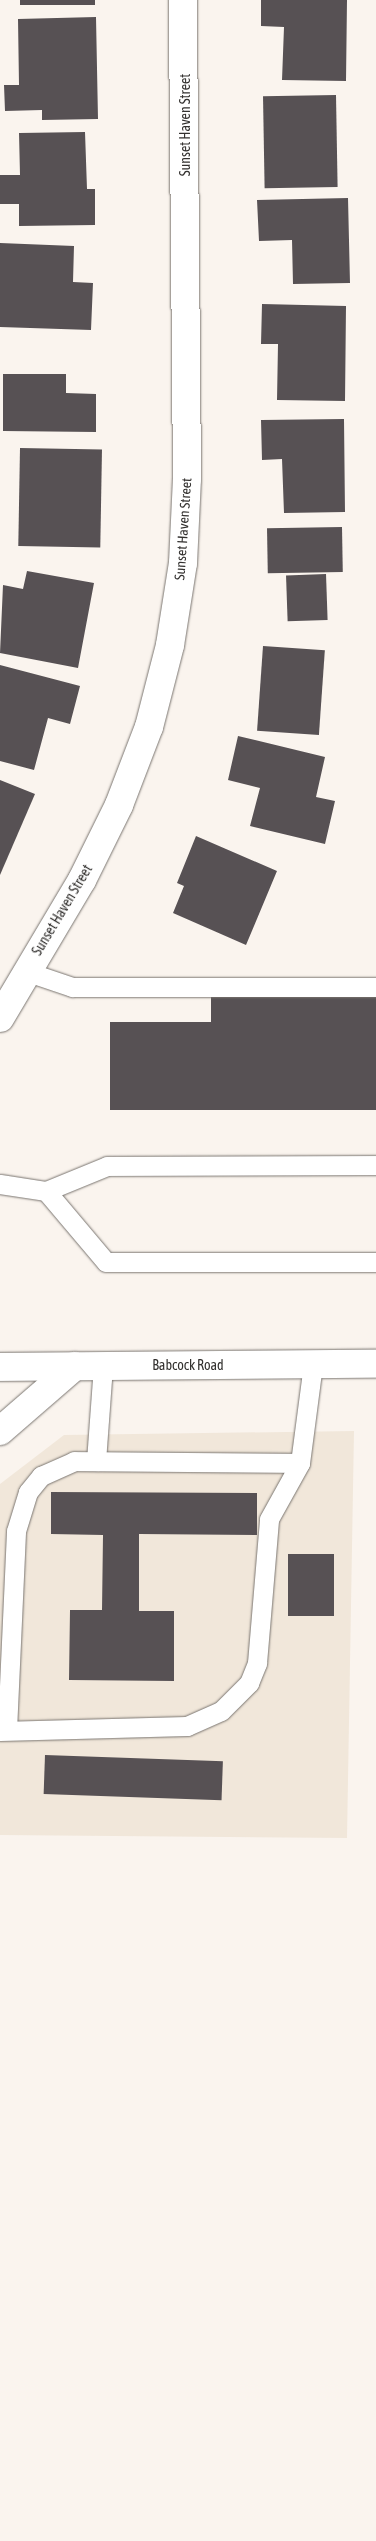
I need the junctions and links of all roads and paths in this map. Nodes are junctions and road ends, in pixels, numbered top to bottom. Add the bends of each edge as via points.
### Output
1 (183, 0) edge
2 (25, 971) junction
3 (376, 986) edge
4 (0, 1018) edge
5 (376, 1165) edge
6 (0, 1184) edge
7 (46, 1192) junction
8 (376, 1262) edge
9 (313, 1364) junction
10 (376, 1364) edge
11 (75, 1366) junction
12 (103, 1366) junction
13 (0, 1367) edge
14 (0, 1431) edge
15 (96, 1461) junction
16 (300, 1463) junction
17 (4, 1731) edge

1 - 2 street, Sunset Haven Street via 187,479 183,563 170,645 149,727 119,805 82,880
2 - 3 lane via 72,987
2 - 4 street, Sunset Haven Street
5 - 7 lane via 107,1166
6 - 7 lane
7 - 8 lane via 106,1262
9 - 10 street, Babcock Road
9 - 12 street, Babcock Road
9 - 16 lane
11 - 12 street, Babcock Road
11 - 13 street, Babcock Road
11 - 14 street
12 - 15 lane
15 - 16 lane
15 - 17 lane via 74,1461 58,1467 41,1476 28,1492 16,1531
16 - 17 lane via 269,1519 257,1663 249,1683 221,1711 186,1726

